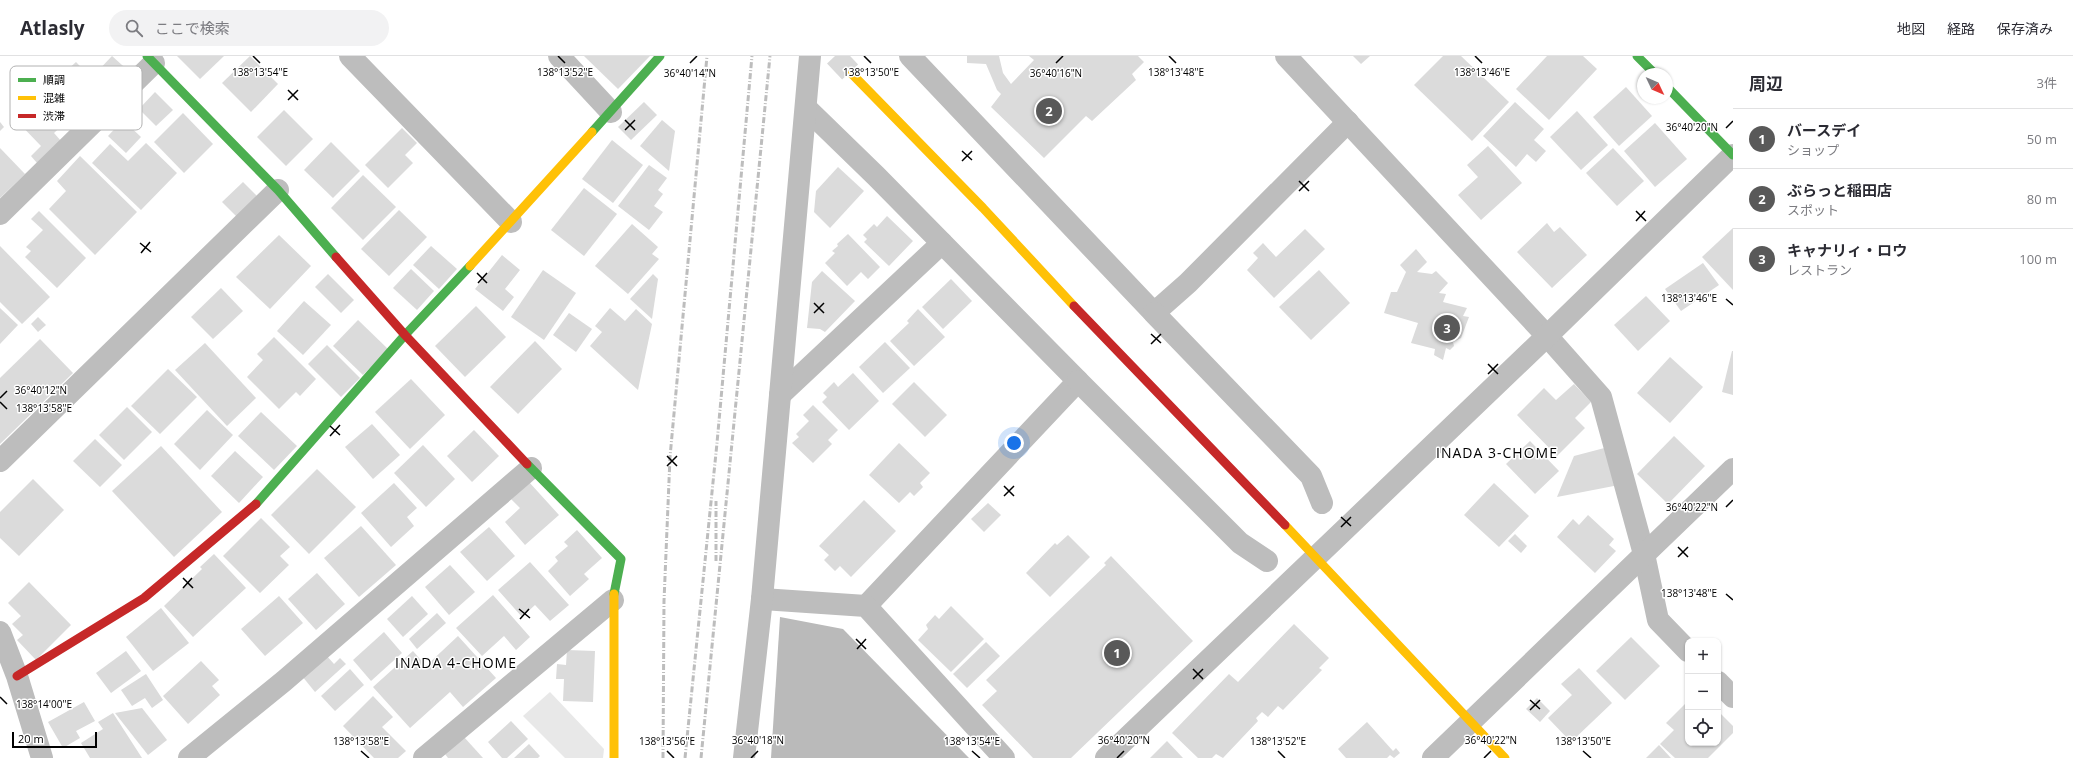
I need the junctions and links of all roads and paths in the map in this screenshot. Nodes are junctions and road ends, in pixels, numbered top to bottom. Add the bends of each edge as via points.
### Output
1 (350, 56) edge
2 (559, 56) edge
3 (660, 56) edge
4 (810, 56) edge
5 (910, 56) edge
6 (1286, 56) edge
7 (1637, 56) edge
8 (151, 60) edge
9 (1649, 68) edge
10 (142, 69) edge
11 (852, 74) tunnel mouth
12 (1673, 93) edge
13 (806, 108) junction
14 (611, 112) junction
15 (1348, 122) junction
16 (82, 130) edge
17 (1733, 155) edge
18 (278, 190) junction
19 (0, 214) edge
20 (511, 222) junction
21 (942, 243) junction
22 (1154, 313) junction
23 (405, 335) junction
24 (1547, 336) junction
25 (1078, 381) junction
26 (780, 395) junction
27 (0, 461) edge
28 (531, 468) junction
29 (1733, 469) edge
30 (1322, 503) dead end
31 (1644, 554) junction
32 (1316, 557) junction
33 (1267, 561) dead end
34 (762, 599) junction
35 (613, 600) junction
36 (866, 606) junction
37 (0, 632) edge
38 (1685, 648) edge
39 (17, 676) junction
40 (1721, 685) edge
41 (1733, 697) edge
42 (1470, 722) junction
43 (42, 758) edge
44 (189, 758) edge
45 (424, 758) edge
46 (614, 758) edge
47 (744, 758) edge
48 (1004, 758) edge
49 (1106, 758) edge
50 (1433, 758) edge
51 (1506, 758) edge

1 - 20 street
2 - 14 street
3 - 14 street
4 - 13 street
5 - 22 street
6 - 15 street
7 - 9 street
8 - 10 street
8 - 18 street
11 - 32 street
12 - 17 street
13 - 21 street
13 - 26 street
14 - 20 street
15 - 22 street via 1188,283
15 - 24 street
16 - 19 street
17 - 24 street
18 - 23 street
18 - 27 street
20 - 23 street
21 - 25 street
21 - 26 street
22 - 30 street via 1311,476
23 - 28 street
23 - 39 street via 263,498 144,598
24 - 31 street via 1601,397
24 - 32 street
25 - 33 street via 1240,543
25 - 36 street
26 - 34 street
28 - 35 street via 621,559
28 - 44 street via 284,681
29 - 31 street
31 - 38 street via 1658,620
31 - 42 street
32 - 42 street
32 - 49 street
34 - 36 street
34 - 47 street
35 - 45 street
35 - 46 street
36 - 48 street
37 - 39 street
39 - 43 street
40 - 41 street
42 - 50 street
42 - 51 street

